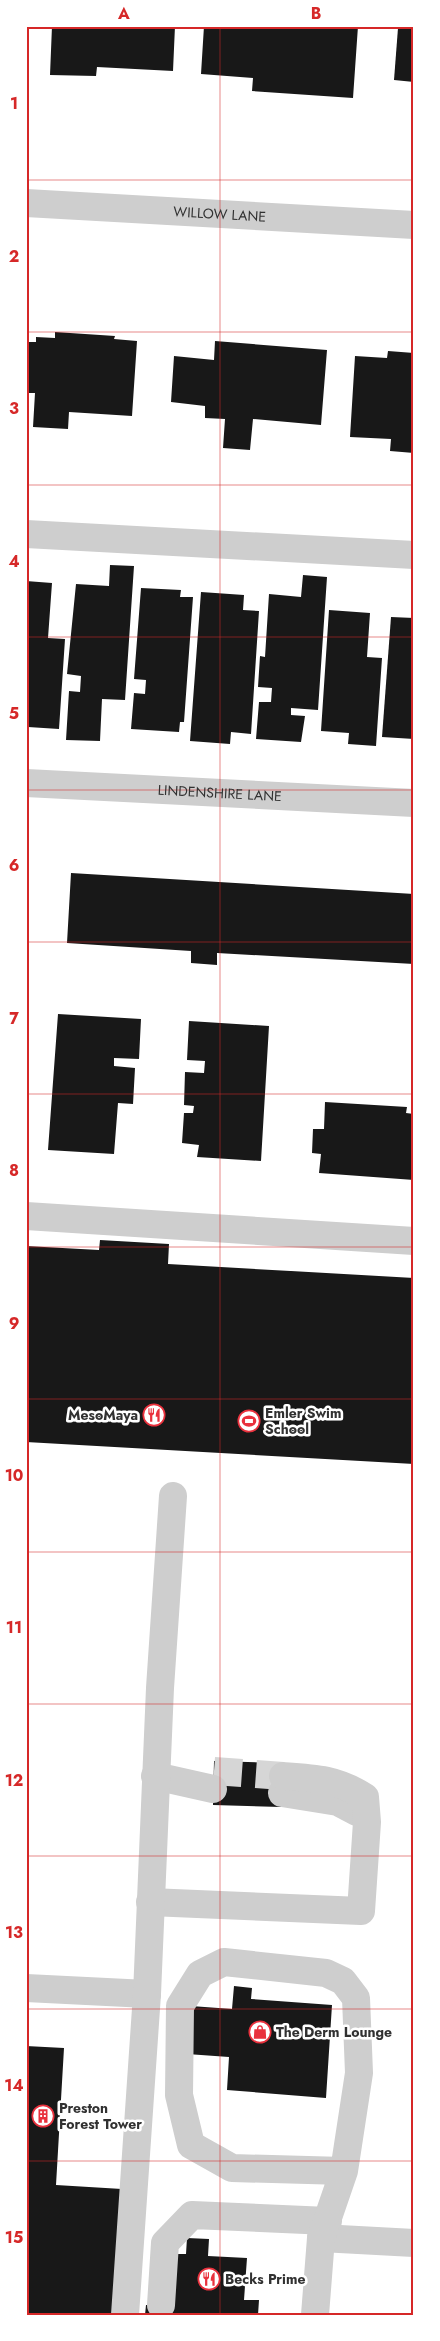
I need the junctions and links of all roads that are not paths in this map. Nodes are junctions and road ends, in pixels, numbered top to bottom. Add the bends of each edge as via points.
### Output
1 (26, 203) edge
2 (414, 225) edge
3 (26, 534) edge
4 (414, 555) edge
5 (26, 783) edge
6 (414, 803) edge
7 (26, 1216) edge
8 (414, 1240) edge
9 (173, 1496) dead end
10 (156, 1776) junction
11 (214, 1780) tunnel mouth
12 (282, 1784) tunnel mouth
13 (150, 1902) junction
14 (26, 1988) edge
15 (147, 1994) junction
16 (344, 2170) junction
17 (324, 2229) junction
18 (414, 2242) edge
19 (161, 2305) dead end
20 (125, 2315) edge
21 (315, 2315) edge

1 - 2 street, WILLOW LANE
3 - 4 street
5 - 6 street, LINDENSHIRE LANE
7 - 8 street
9 - 10 street
10 - 11 street
10 - 13 street
12 - 13 street via 313,1778 347,1785 365,1797 367,1822 362,1911
13 - 15 street
14 - 15 street
15 - 20 street
16 - 16 street via 232,2168 191,2145 179,2095 180,2006 200,1974 224,1962 326,1973 343,1981 356,1998 359,2073
16 - 17 street
17 - 18 street
17 - 19 street via 192,2215 165,2243
17 - 21 street

